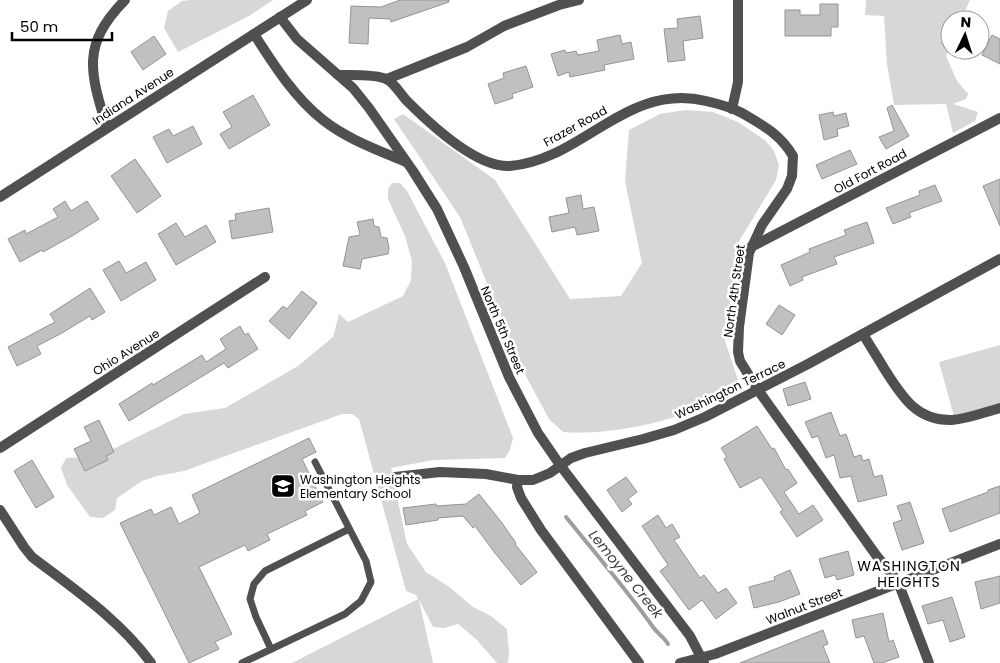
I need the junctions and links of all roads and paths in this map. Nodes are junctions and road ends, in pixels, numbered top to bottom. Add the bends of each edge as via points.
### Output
1 (125, 0) edge
2 (307, 0) edge
3 (579, 0) edge
4 (738, 0) edge
5 (280, 17) junction
6 (254, 34) junction
7 (338, 75) junction
8 (387, 79) junction
9 (732, 109) junction
10 (1000, 118) edge
11 (107, 128) junction
12 (407, 162) junction
13 (0, 197) edge
14 (751, 247) junction
15 (1000, 259) edge
16 (265, 277) dead end
17 (863, 334) junction
18 (758, 390) junction
19 (1000, 408) edge
20 (0, 448) edge
21 (315, 462) dead end
22 (560, 465) junction
23 (395, 477) dead end
24 (518, 480) junction
25 (0, 510) edge
26 (349, 530) junction
27 (1000, 544) edge
28 (898, 582) junction
29 (270, 649) junction
30 (703, 660) edge
31 (151, 663) edge
32 (242, 663) edge
33 (639, 663) edge
34 (680, 663) edge
35 (929, 663) edge

1 - 11 street via 96,40 93,58 98,99
2 - 5 street, Indiana Avenue
3 - 8 street via 504,26 467,47
4 - 9 street via 738,82
5 - 6 street, Indiana Avenue
5 - 7 street, North 5th Street via 296,39
6 - 11 street, Indiana Avenue
6 - 12 street via 288,86 324,120 340,131
7 - 8 street
7 - 12 street, North 5th Street via 370,108
8 - 9 street, Frazer Road via 432,124 466,150 497,165 522,164 548,156 656,100 700,100
9 - 14 street, North 4th Street via 780,137 794,156 787,189
10 - 14 street, Old Fort Road
11 - 13 street, Indiana Avenue
12 - 22 street, North 5th Street via 436,209 464,267 509,377 538,433
14 - 18 street, North 4th Street via 738,352 746,373
15 - 17 street, Washington Terrace
16 - 20 street, Ohio Avenue
17 - 18 street, Washington Terrace
17 - 19 street via 901,396 924,414 953,420
18 - 22 street, Washington Terrace via 674,430 585,453
18 - 28 street, North 4th Street
21 - 26 lane
22 - 24 street, Washington Terrace via 541,478
22 - 30 street, North 5th Street via 690,636
23 - 24 street, Washington Terrace via 440,472
24 - 33 street via 521,498 541,530
25 - 31 street via 32,557 124,631
26 - 29 lane via 265,571 254,584 250,599
26 - 29 lane via 366,561 371,582 361,601 345,614
27 - 28 street, Walnut Street
28 - 30 street, Walnut Street
28 - 35 street, North 4th Street
29 - 32 lane
30 - 34 street

